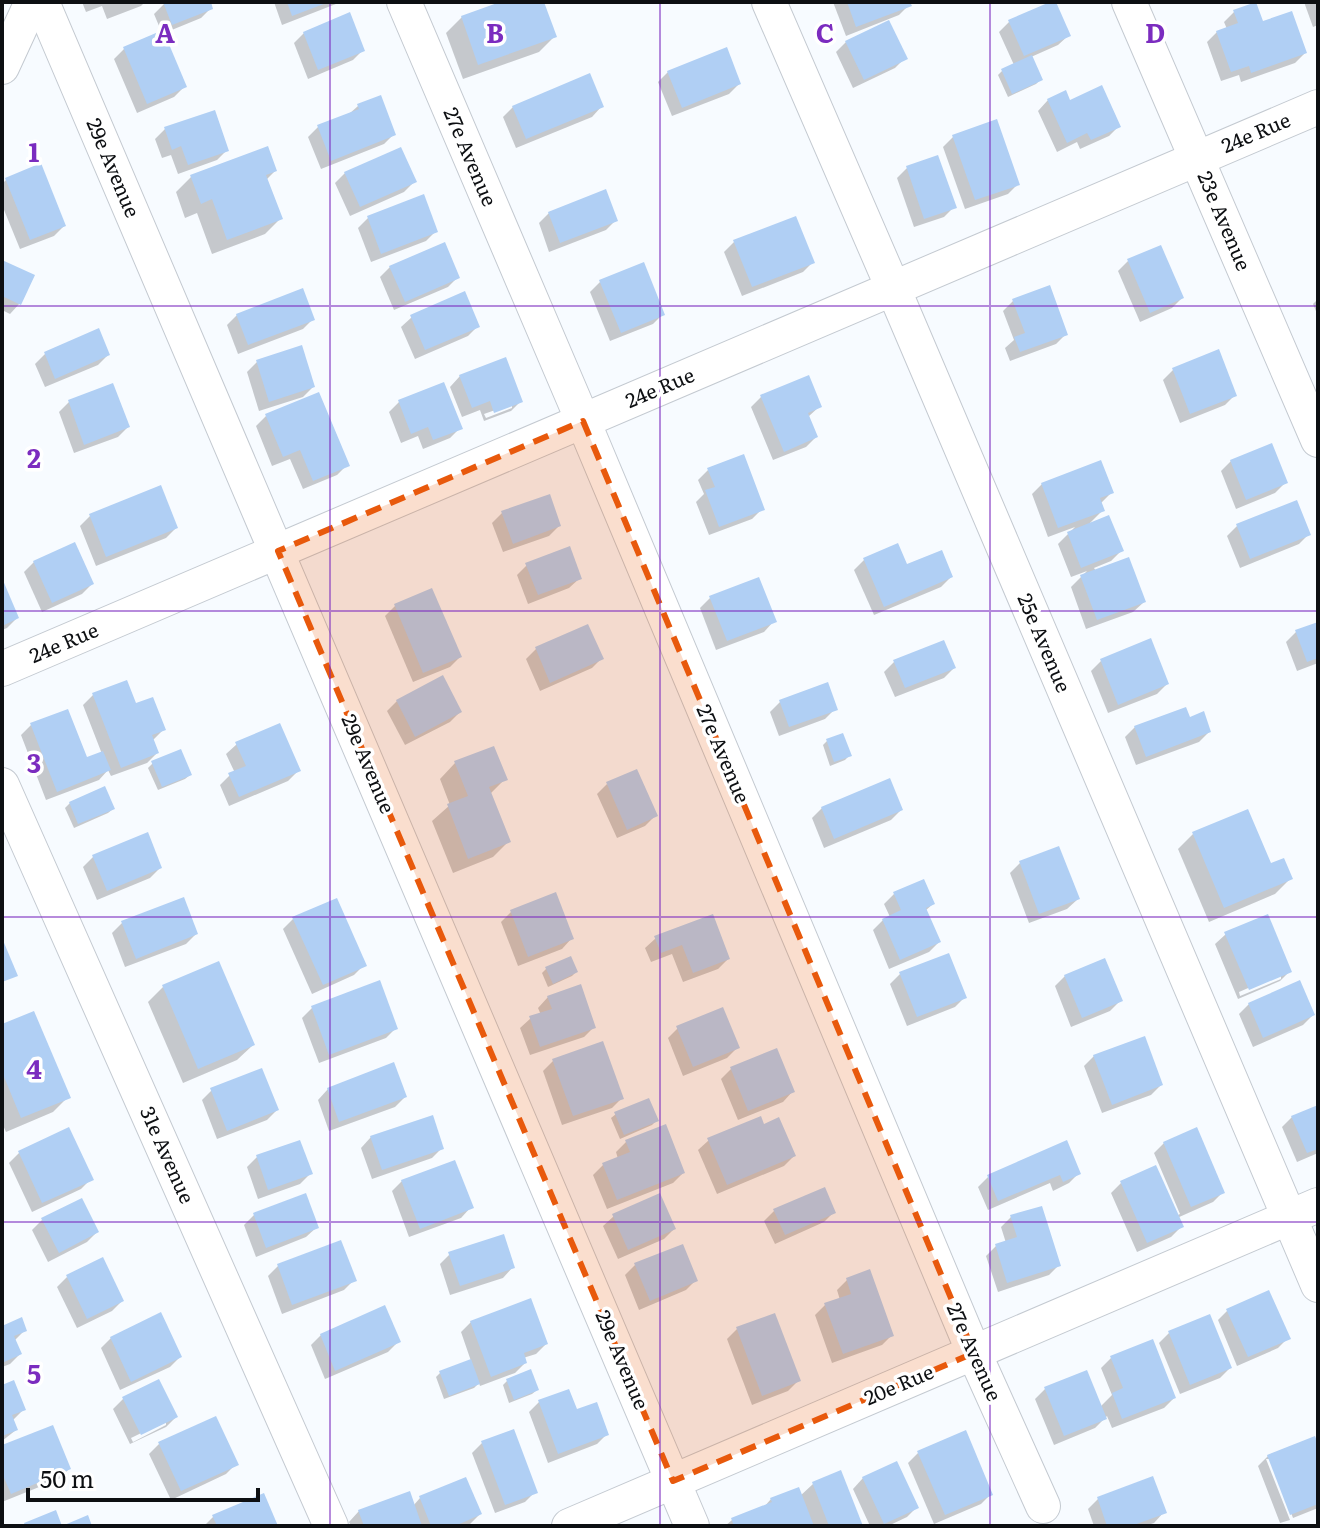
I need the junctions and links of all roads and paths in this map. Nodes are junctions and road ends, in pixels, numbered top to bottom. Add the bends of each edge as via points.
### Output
1 (32, 2) edge
2 (42, 2) edge
3 (404, 2) edge
4 (769, 2) edge
5 (1129, 2) edge
6 (2, 67) edge
7 (1318, 107) edge
8 (1197, 159) junction
9 (893, 288) junction
10 (583, 421) junction
11 (1318, 440) edge
12 (278, 551) junction
13 (2, 669) edge
14 (2, 785) edge
15 (1304, 1211) edge
16 (1318, 1285) edge
17 (974, 1353) junction
18 (673, 1481) junction
19 (1043, 1506) dead end
20 (331, 1526) edge
21 (569, 1526) edge
22 (692, 1526) edge

1 - 6 street
2 - 12 street, 29e Avenue
3 - 10 street, 27e Avenue
4 - 9 street, 25e Avenue
5 - 8 street, 23e Avenue
7 - 8 street, 24e Rue
8 - 9 street, 24e Rue
8 - 11 street, 23e Avenue
9 - 10 street, 24e Rue
9 - 15 street, 25e Avenue
10 - 12 street, 24e Rue
10 - 17 street, 27e Avenue
12 - 13 street, 24e Rue
12 - 18 street, 29e Avenue
14 - 20 street, 31e Avenue
15 - 16 street, 25e Avenue
15 - 17 street, 20e Rue
17 - 18 street, 20e Rue
17 - 19 street, 27e Avenue
18 - 21 street, 20e Rue
18 - 22 street, 29e Avenue

